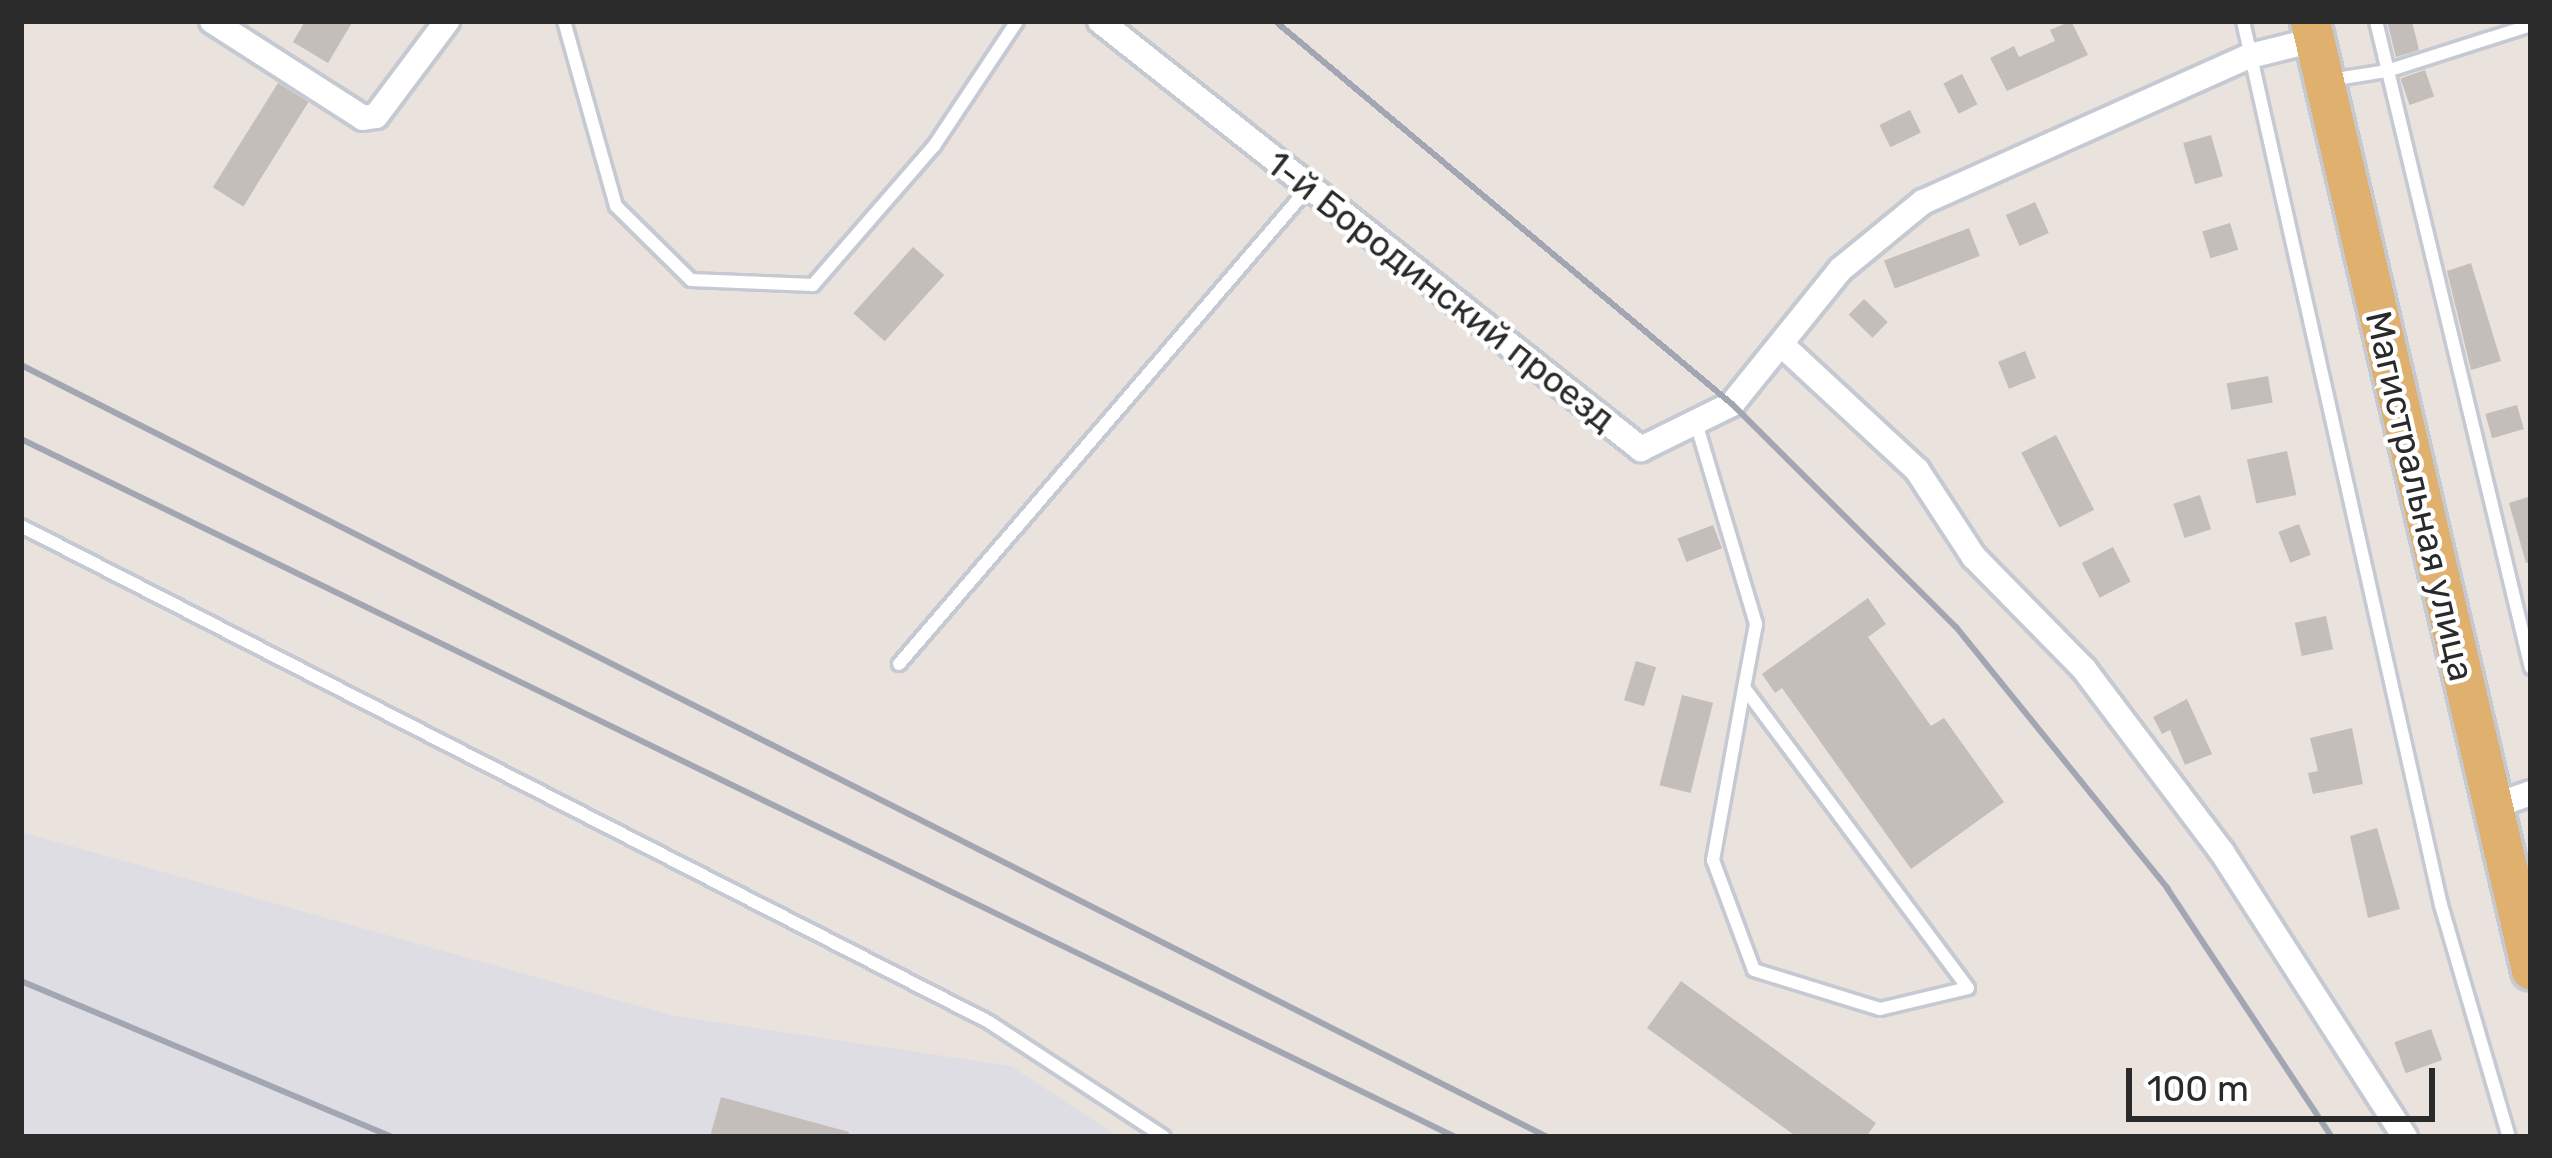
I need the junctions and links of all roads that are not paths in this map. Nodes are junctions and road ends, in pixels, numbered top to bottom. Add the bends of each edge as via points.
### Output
1 (212, 21) edge
2 (447, 21) edge
3 (565, 21) edge
4 (1017, 21) edge
5 (1100, 21) edge
6 (2243, 21) edge
7 (2376, 21) edge
8 (2531, 26) edge
9 (2312, 30) edge
10 (2250, 56) junction
11 (2387, 71) junction
12 (2324, 81) junction
13 (1309, 187) junction
14 (1782, 345) junction
15 (1697, 426) junction
16 (21, 526) edge
17 (899, 664) dead end
18 (2531, 668) edge
19 (1744, 688) junction
20 (2531, 793) edge
21 (2491, 807) junction
22 (2531, 970) edge
23 (1164, 1137) edge
24 (2405, 1137) edge
25 (2509, 1137) edge

1 - 2 street via 363,118 376,116
3 - 4 lane via 616,206 692,280 813,285 934,146
5 - 13 street, 1-й Бородинский проезд
6 - 10 lane
7 - 11 lane
8 - 11 lane
9 - 10 street, 1-й Бородинский проезд
9 - 12 main road, Магистральная улица
10 - 14 street, 1-й Бородинский проезд via 1923,202 1841,269
10 - 25 lane via 2441,905
11 - 12 lane
11 - 18 lane
12 - 21 main road, Магистральная улица
13 - 15 street, 1-й Бородинский проезд via 1641,449
13 - 17 lane
14 - 15 street, 1-й Бородинский проезд via 1741,396
14 - 24 street via 1917,470 1974,557 2084,669 2222,852
15 - 19 lane via 1756,624
16 - 23 lane via 988,1022
19 - 19 lane via 1713,860 1754,970 1880,1009 1968,988
20 - 21 street
21 - 22 main road, Магистральная улица

